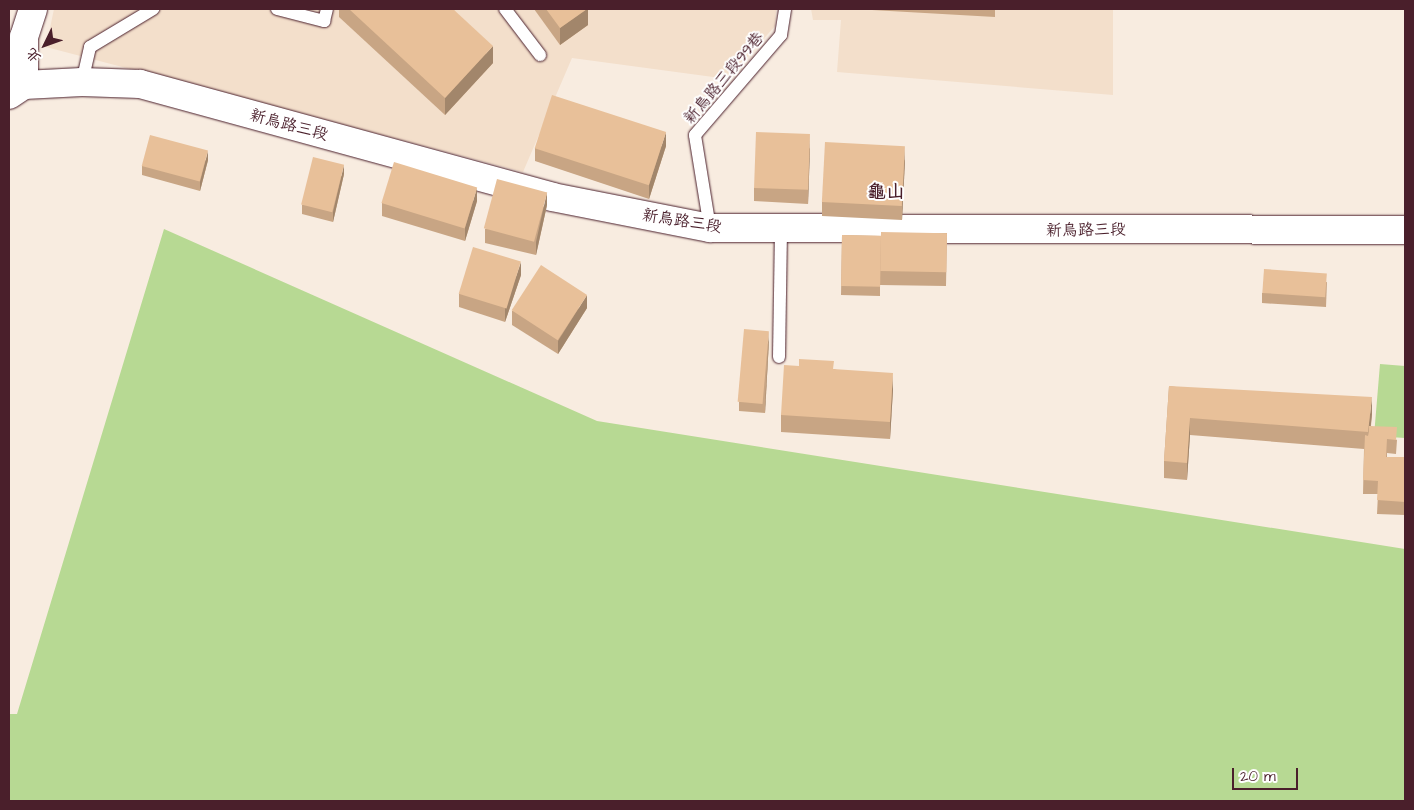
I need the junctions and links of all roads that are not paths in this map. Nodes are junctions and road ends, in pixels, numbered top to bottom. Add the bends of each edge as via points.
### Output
1 (34, 9) edge
2 (153, 9) edge
3 (277, 9) edge
4 (327, 9) edge
5 (505, 9) edge
6 (785, 9) edge
7 (540, 55) dead end
8 (82, 82) junction
9 (16, 90) edge
10 (710, 228) junction
11 (781, 230) junction
12 (1405, 230) edge
13 (779, 357) dead end

1 - 9 main road via 24,38
2 - 8 lane via 90,47
3 - 4 lane via 324,21
5 - 7 lane
6 - 10 lane, 新烏路三段99巷 via 781,35 695,135
8 - 9 main road, 新烏路三段
8 - 10 main road, 新烏路三段 via 140,84 552,197
10 - 11 main road, 新烏路三段
11 - 12 main road, 新烏路三段
11 - 13 lane

